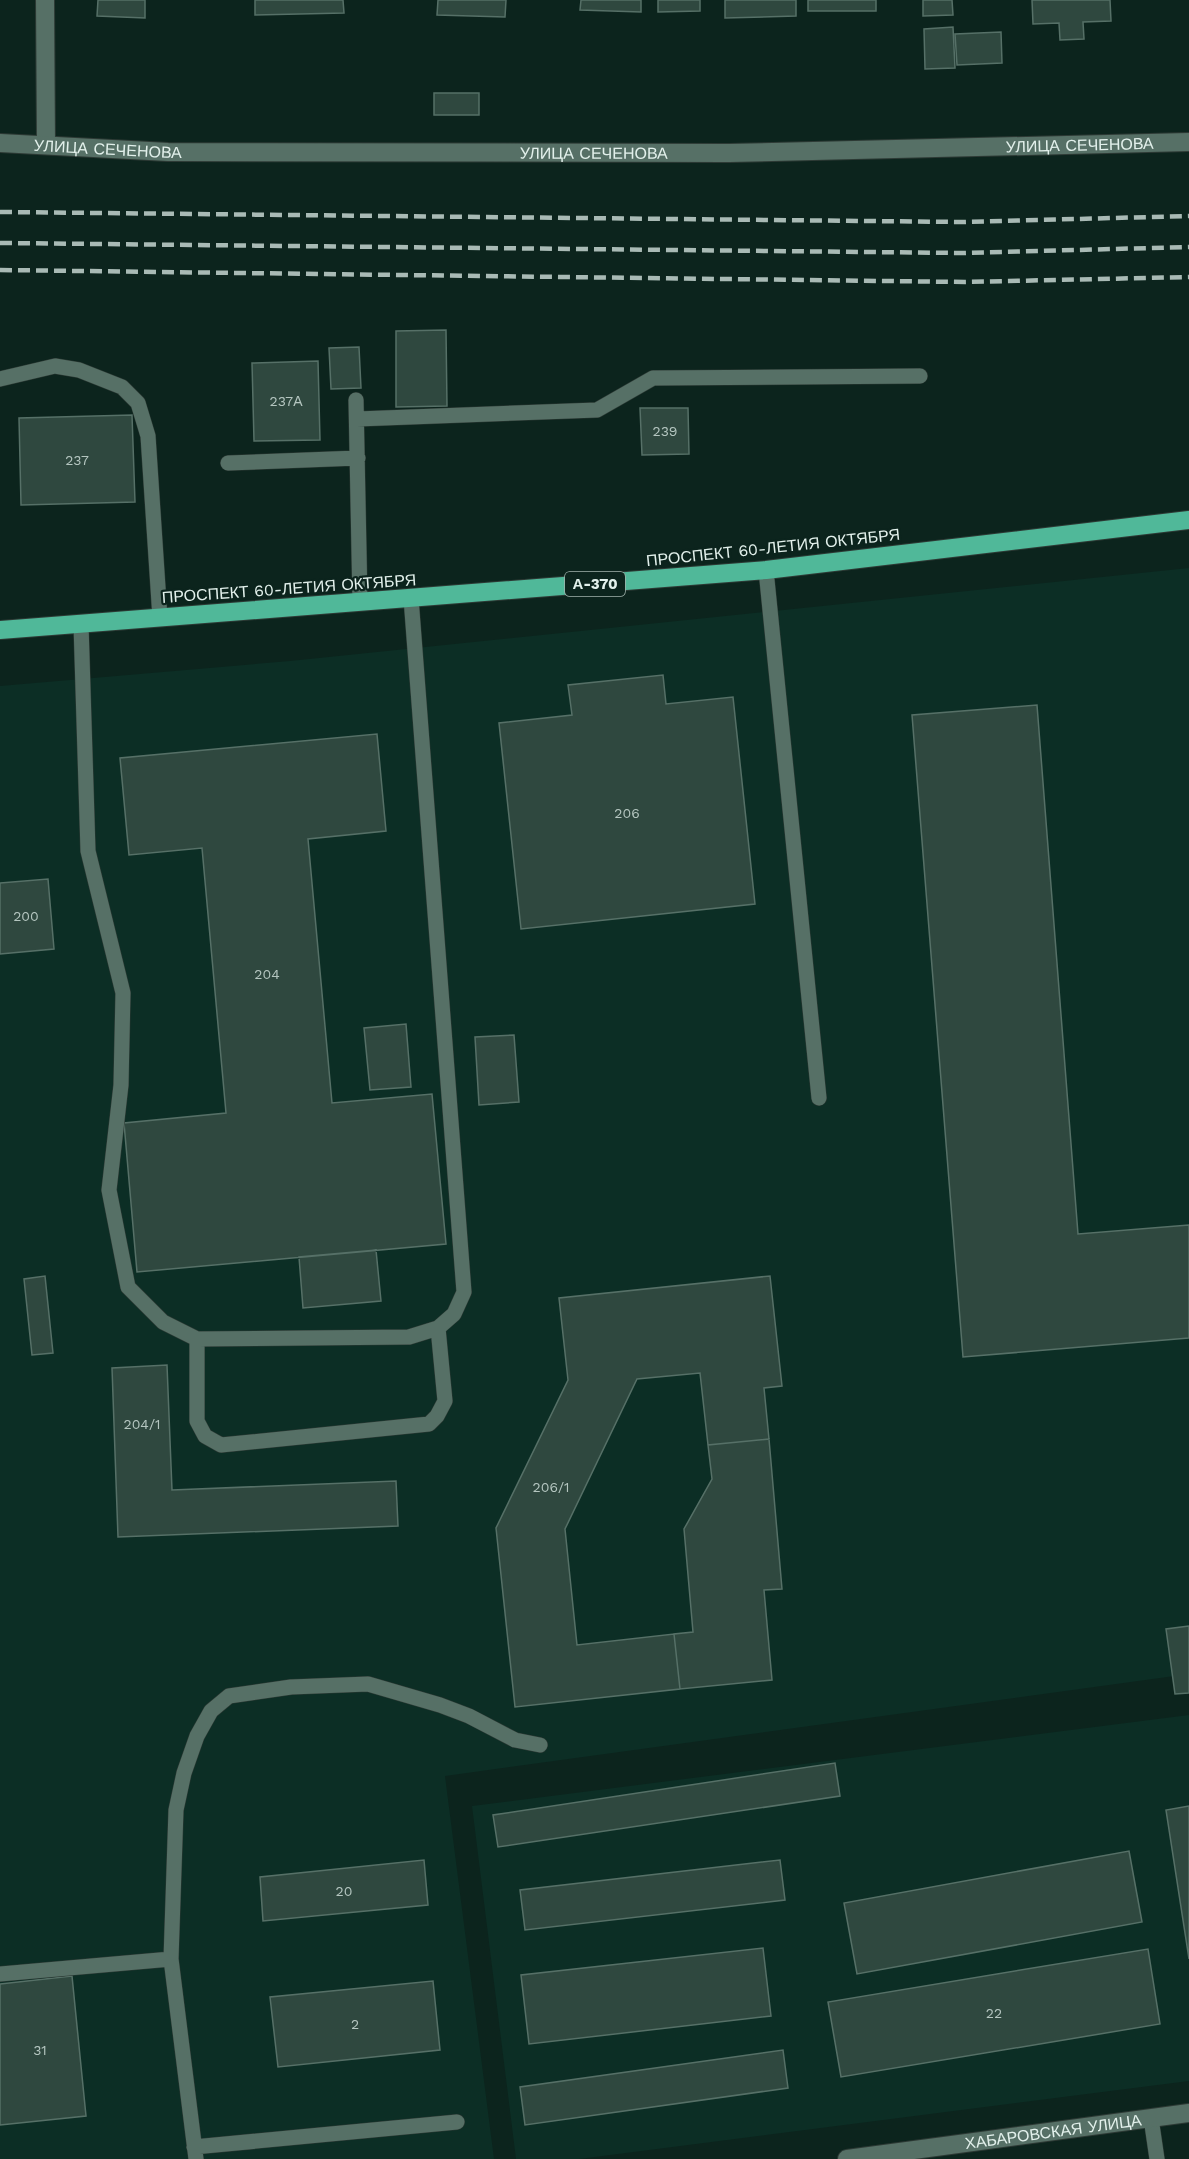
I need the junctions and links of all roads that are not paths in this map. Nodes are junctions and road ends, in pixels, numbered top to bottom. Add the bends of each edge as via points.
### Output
1 (45, 0) edge
2 (1189, 142) edge
3 (0, 143) edge
4 (46, 145) junction
5 (920, 376) dead end
6 (0, 379) edge
7 (356, 400) dead end
8 (357, 419) junction
9 (357, 458) junction
10 (228, 463) dead end
11 (1189, 520) edge
12 (766, 570) junction
13 (411, 598) junction
14 (360, 602) junction
15 (160, 618) junction
16 (81, 624) junction
17 (0, 630) edge
18 (819, 1098) dead end
19 (438, 1328) junction
20 (196, 1339) junction
21 (540, 1745) dead end
22 (171, 1959) junction
23 (0, 1974) edge
24 (1189, 2114) edge
25 (1152, 2118) junction
26 (457, 2122) dead end
27 (195, 2153) edge
28 (847, 2159) edge
29 (1157, 2159) edge

1 - 4 street
2 - 4 street, УЛИЦА СЕЧЕНОВА via 729,153 168,152
3 - 4 street, УЛИЦА СЕЧЕНОВА
5 - 8 lane via 654,378 597,410
6 - 15 lane via 55,366 79,370 122,387 138,403 148,436
7 - 8 lane
8 - 9 lane
9 - 10 lane
9 - 14 lane
11 - 12 highway, ПРОСПЕКТ 60-ЛЕТИЯ ОКТЯБРЯ / А-370
12 - 13 highway, ПРОСПЕКТ 60-ЛЕТИЯ ОКТЯБРЯ / А-370
12 - 18 lane
13 - 14 highway, ПРОСПЕКТ 60-ЛЕТИЯ ОКТЯБРЯ / А-370
13 - 19 lane via 464,1292 454,1314
14 - 15 highway, ПРОСПЕКТ 60-ЛЕТИЯ ОКТЯБРЯ / А-370
15 - 16 highway, ПРОСПЕКТ 60-ЛЕТИЯ ОКТЯБРЯ / А-370
16 - 17 highway, ПРОСПЕКТ 60-ЛЕТИЯ ОКТЯБРЯ / А-370
16 - 20 lane via 88,851 123,993 121,1085 109,1190 128,1287 163,1322
19 - 20 lane via 395,1338
19 - 20 lane via 445,1401 429,1425 221,1445 205,1436 197,1420
21 - 22 lane via 515,1740 440,1705 368,1684 291,1687 229,1696 211,1711 197,1736 182,1782 176,1810
22 - 23 lane
22 - 27 lane
24 - 25 street, ХАБАРОВСКАЯ УЛИЦА
25 - 28 street, ХАБАРОВСКАЯ УЛИЦА
25 - 29 lane
26 - 27 lane

